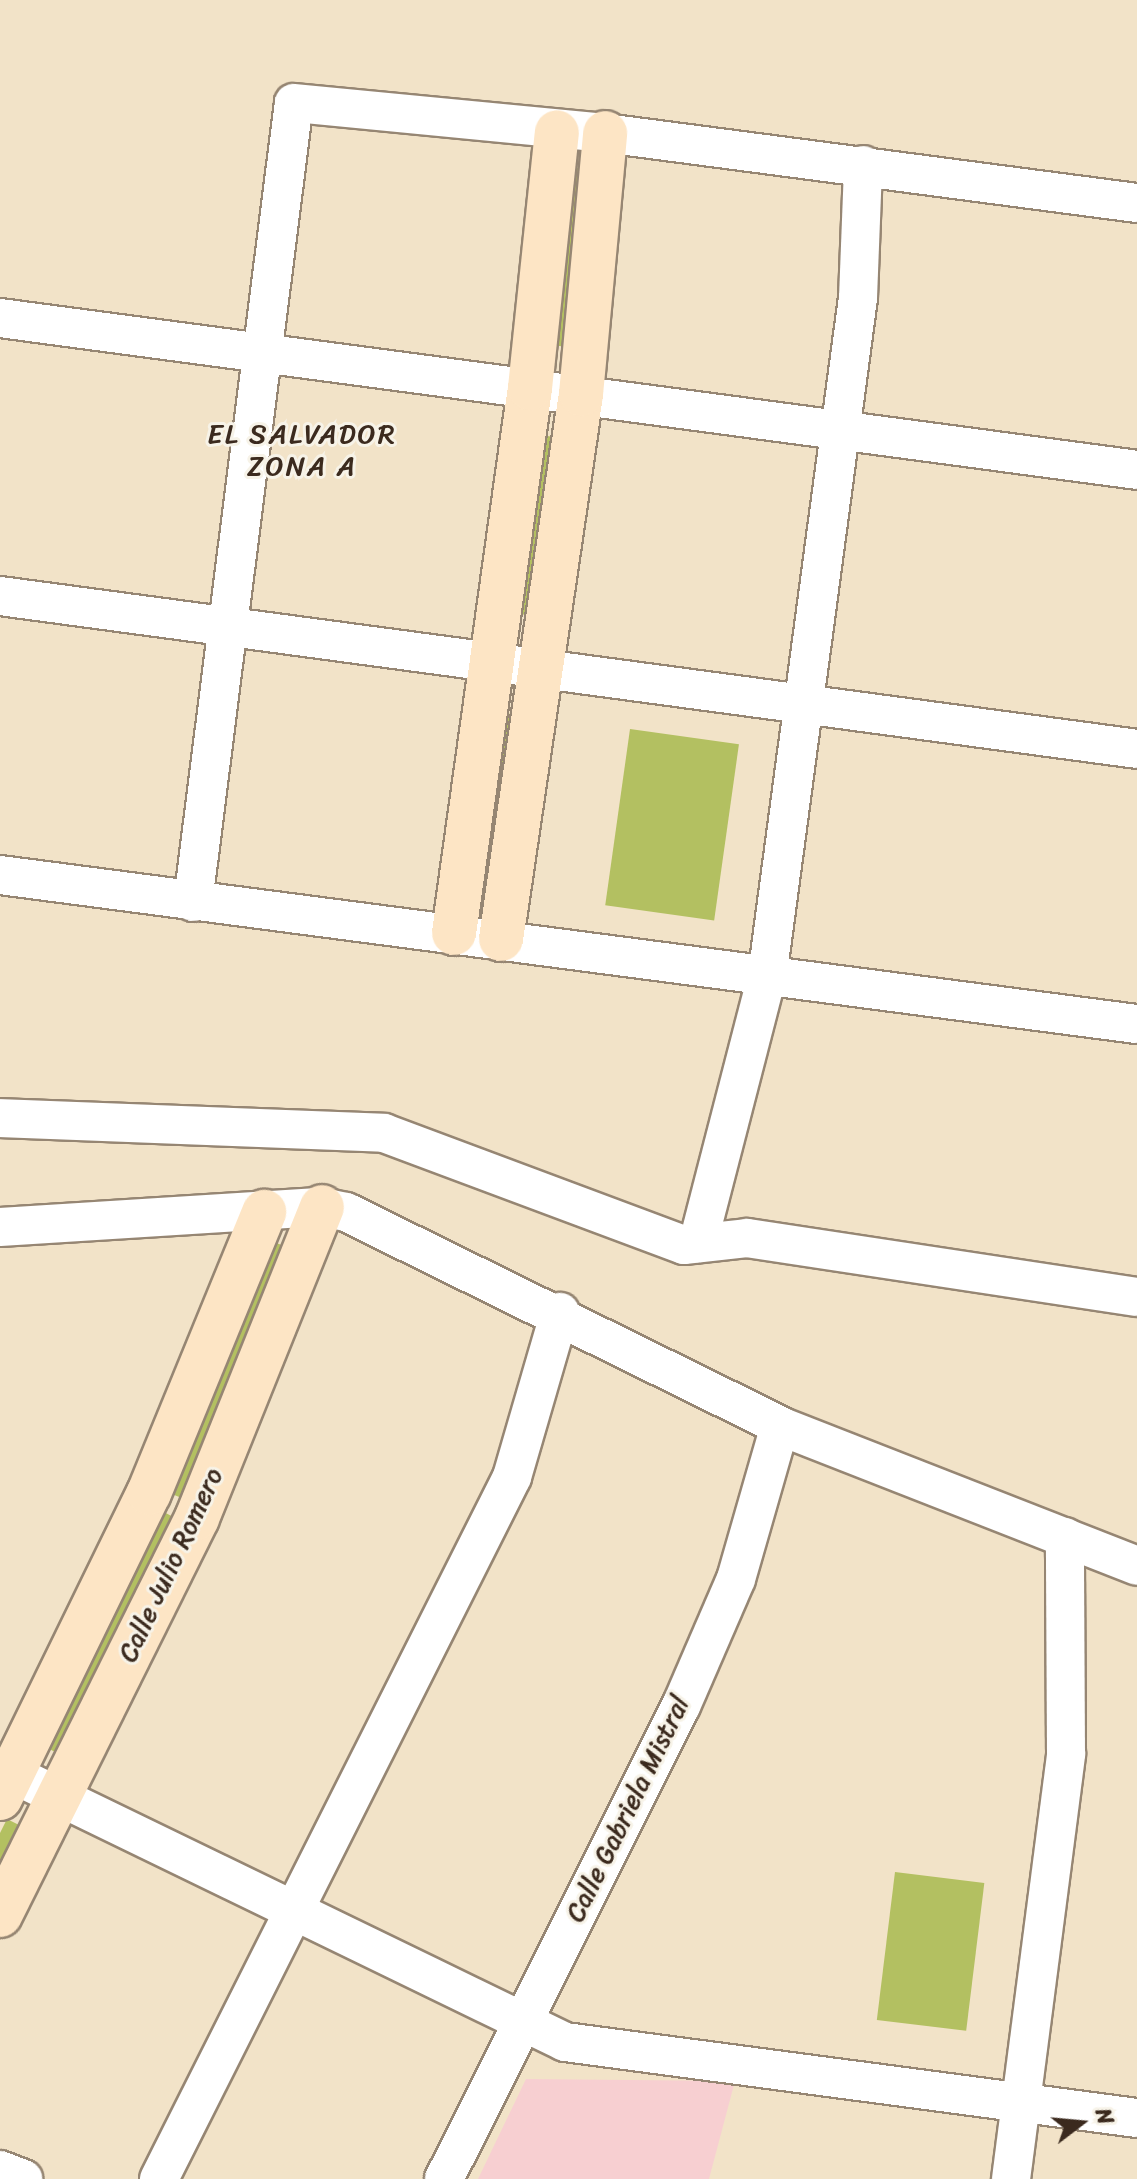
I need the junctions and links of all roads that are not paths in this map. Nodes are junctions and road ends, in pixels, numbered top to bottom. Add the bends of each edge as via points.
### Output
1 (557, 132) junction
2 (605, 133) junction
3 (863, 165) junction
4 (1137, 203) edge
5 (0, 318) edge
6 (265, 354) junction
7 (530, 388) junction
8 (581, 394) junction
9 (840, 429) junction
10 (1137, 470) edge
11 (0, 596) edge
12 (228, 627) junction
13 (495, 664) junction
14 (543, 666) junction
15 (802, 704) junction
16 (1137, 749) edge
17 (0, 875) edge
18 (193, 902) junction
19 (454, 933) junction
20 (501, 939) junction
21 (767, 977) junction
22 (1137, 1024) edge
23 (0, 1118) edge
24 (322, 1207) junction
25 (264, 1212) junction
26 (0, 1227) edge
27 (698, 1243) junction
28 (1137, 1297) edge
29 (560, 1312) junction
30 (780, 1426) junction
31 (1065, 1537) junction
32 (1137, 1566) edge
33 (4, 1780) edge
34 (59, 1795) junction
35 (293, 1911) junction
36 (0, 1915) edge
37 (521, 2025) junction
38 (1024, 2103) junction
39 (1137, 2118) edge
40 (0, 2170) edge
41 (23, 2179) edge
42 (159, 2179) edge
43 (444, 2179) edge
44 (1011, 2179) edge

1 - 2 street
1 - 6 street via 294,103
1 - 7 street
2 - 3 street
2 - 8 street
3 - 4 street
3 - 9 street via 858,298
5 - 6 street
6 - 7 street
6 - 12 street
7 - 8 street
7 - 13 street
8 - 9 street
8 - 14 street
9 - 10 street
9 - 15 street
11 - 12 street
12 - 13 street
12 - 18 street
13 - 14 street
13 - 19 street
14 - 15 street
14 - 20 street
15 - 16 street
15 - 21 street
17 - 18 street
18 - 19 street
19 - 20 street
20 - 21 street
21 - 22 street
21 - 27 street
23 - 27 street via 384,1133 684,1245
24 - 25 street
24 - 29 street
24 - 34 street, Calle Julio Romero via 197,1518
25 - 26 street
25 - 33 street, Calle Julio Romero via 149,1493
27 - 28 street via 747,1238
29 - 30 street
29 - 35 street via 512,1477
30 - 31 street
30 - 37 street, Calle Gabriela Mistral via 730,1593
31 - 32 street
31 - 38 street via 1066,1754
33 - 34 street
34 - 35 street
34 - 36 street, Calle Julio Romero
35 - 37 street
35 - 42 street
37 - 38 street via 565,2042
37 - 43 street, Calle Gabriela Mistral
38 - 39 street
38 - 44 street
40 - 41 street

